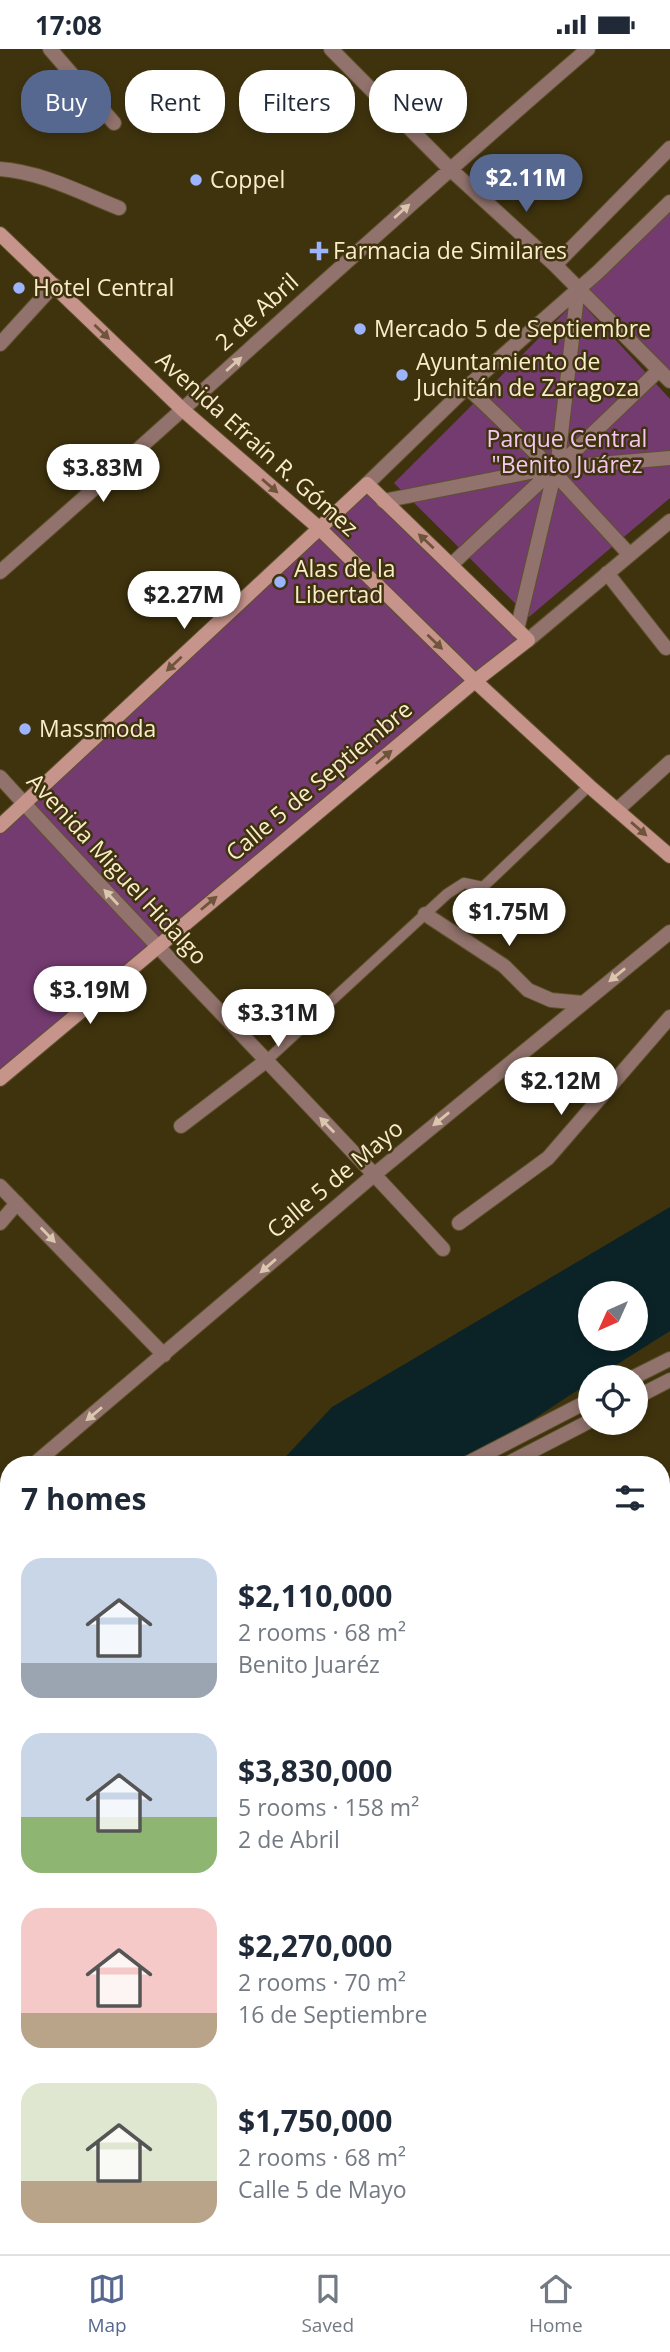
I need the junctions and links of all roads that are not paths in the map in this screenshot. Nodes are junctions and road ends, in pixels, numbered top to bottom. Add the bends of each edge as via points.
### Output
1 (50, 49) edge
2 (331, 49) edge
3 (587, 49) edge
4 (114, 123) dead end
5 (670, 148) edge
6 (449, 168) junction
7 (0, 169) edge
8 (670, 202) edge
9 (119, 208) dead end
10 (0, 234) edge
11 (555, 265) junction
12 (54, 285) junction
13 (578, 287) junction
14 (0, 344) edge
15 (659, 370) junction
16 (670, 381) edge
17 (467, 387) junction
18 (183, 410) junction
19 (670, 458) edge
20 (553, 470) junction
21 (367, 484) junction
22 (383, 501) junction
23 (670, 521) edge
24 (319, 529) junction
25 (629, 554) junction
26 (451, 565) junction
27 (2, 567) edge
28 (607, 573) junction
29 (522, 635) junction
30 (666, 648) dead end
31 (475, 681) junction
32 (670, 762) edge
33 (0, 777) edge
34 (589, 786) junction
35 (24, 803) junction
36 (617, 810) junction
37 (0, 826) edge
38 (670, 856) edge
39 (425, 914) junction
40 (670, 932) edge
41 (157, 947) junction
42 (583, 1003) junction
43 (670, 1017) edge
44 (266, 1061) junction
45 (0, 1079) edge
46 (181, 1126) dead end
47 (375, 1174) junction
48 (0, 1185) edge
49 (17, 1203) junction
50 (0, 1223) edge
51 (458, 1223) dead end
52 (443, 1249) dead end
53 (164, 1355) junction
54 (670, 1359) edge
55 (648, 1370) edge
56 (670, 1380) edge
57 (648, 1391) edge
58 (578, 1406) edge
59 (578, 1427) edge
60 (44, 1456) edge
61 (481, 1456) edge
62 (522, 1456) edge

1 - 4 street
2 - 6 street
3 - 6 street, 2 de Abril
5 - 11 street
6 - 11 street
18 -> 6 street, 2 de Abril
7 - 9 street via 51,179
8 - 13 street
10 - 12 street, Avenida Efraín R. Gómez
11 - 13 street
12 - 14 street
12 -> 18 street, Avenida Efraín R. Gómez
13 - 15 street
13 - 17 street
13 - 20 street
15 - 16 street
15 - 20 street
17 - 20 street
17 - 21 street
18 -> 24 street, Avenida Efraín R. Gómez
18 - 27 street, 2 de Abril
19 - 20 street
20 - 22 street
20 - 25 street
20 - 26 street
20 - 29 street
21 - 22 street
21 - 24 street
26 -> 22 street
23 - 25 street, Calle 5 de Septiembre
24 -> 31 street, Avenida Efraín R. Gómez
24 -> 35 street
25 - 28 street, Calle 5 de Septiembre
26 - 29 street
28 - 29 street, Calle 5 de Septiembre
28 - 30 street
29 - 31 street, Calle 5 de Septiembre
31 - 34 street, Avenida Efraín R. Gómez
41 -> 31 street, Calle 5 de Septiembre
32 - 36 street
33 - 35 street, Avenida Miguel Hidalgo
34 - 36 street, Avenida Efraín R. Gómez
34 - 39 lane via 483,887 464,883
35 - 37 street
41 -> 35 street, Avenida Miguel Hidalgo
36 -> 38 street, Avenida Efraín R. Gómez
39 - 42 street via 504,966 528,990 551,1000
39 - 44 lane
40 -> 42 street, Calle 5 de Mayo
41 - 44 street, Avenida Miguel Hidalgo
41 - 45 street, Calle 5 de Septiembre
42 -> 47 street, Calle 5 de Mayo
43 - 51 street via 548,1158
44 - 46 street
47 -> 44 street, Avenida Miguel Hidalgo
47 - 52 street, Avenida Miguel Hidalgo
47 -> 53 street, Calle 5 de Mayo
48 - 49 street
49 - 50 street
49 -> 53 street
53 -> 60 street, Calle 5 de Mayo
54 - 55 street
56 - 57 street
58 - 61 street
59 - 62 street

